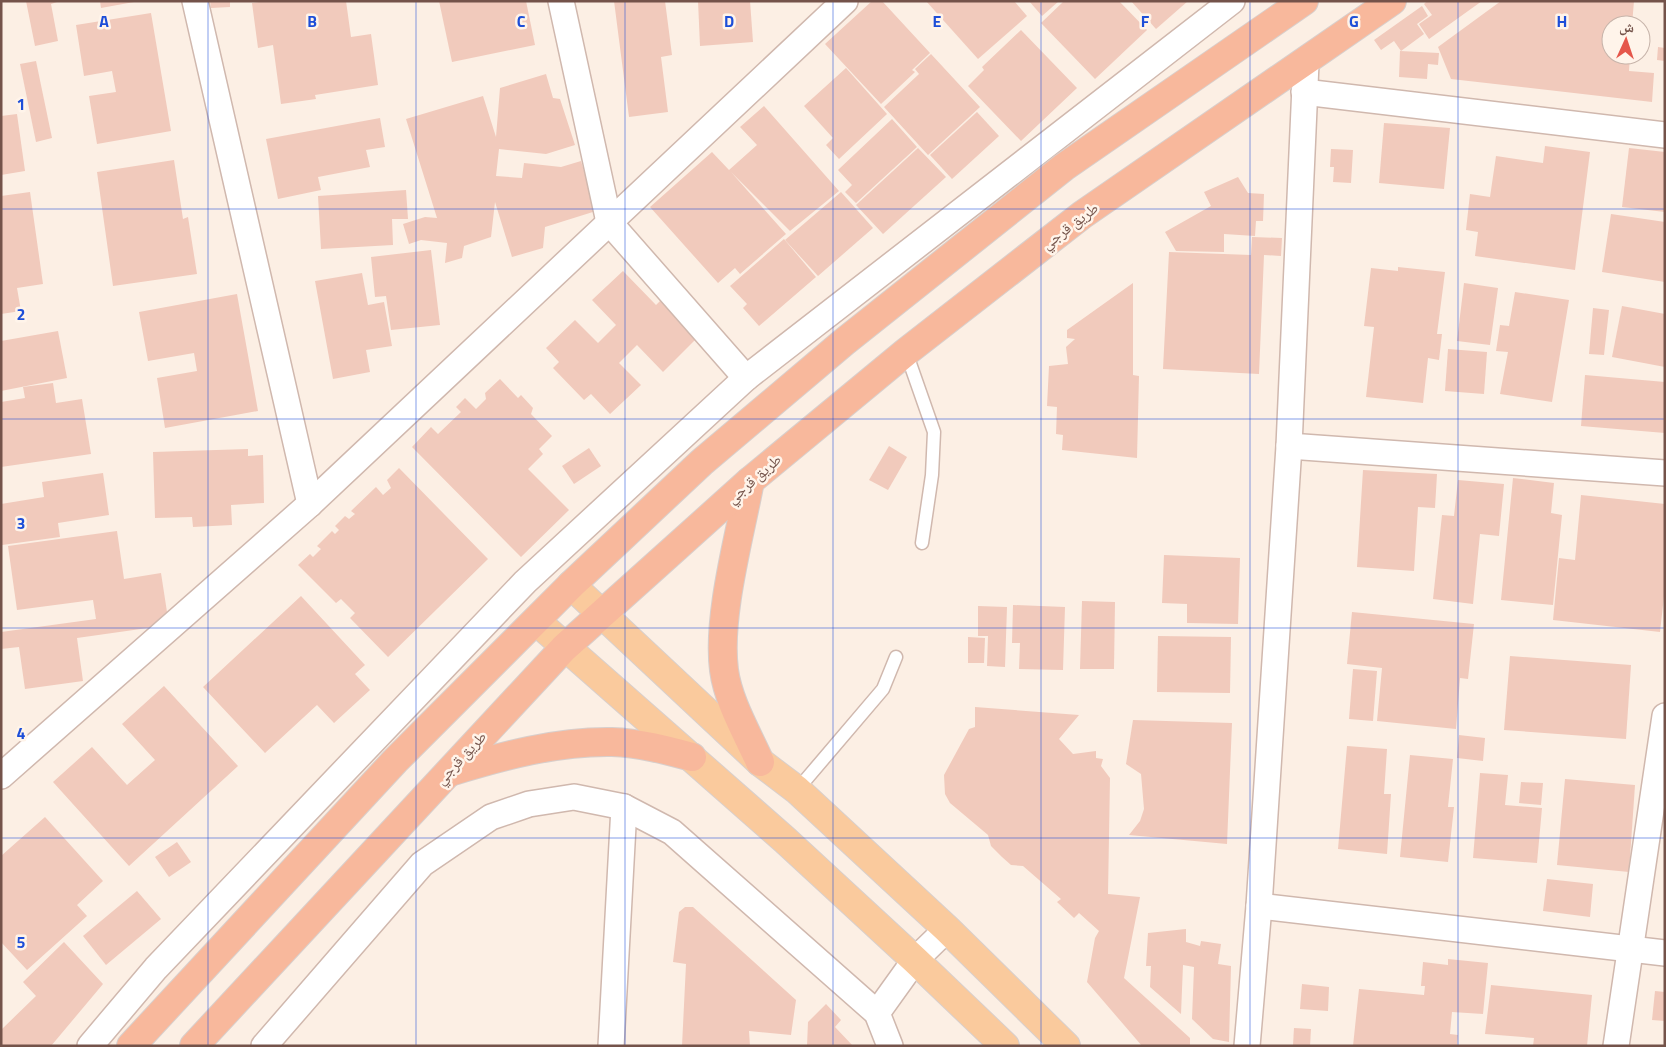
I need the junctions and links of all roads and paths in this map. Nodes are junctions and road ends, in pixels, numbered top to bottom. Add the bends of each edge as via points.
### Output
1 (196, 1) edge
2 (562, 1) edge
3 (845, 1) edge
4 (1232, 1) edge
5 (1304, 1) edge
6 (1392, 1) edge
7 (1306, 63) junction
8 (1304, 92) junction
9 (1665, 135) edge
10 (609, 222) junction
11 (906, 352) junction
12 (746, 378) junction
13 (1289, 446) junction
14 (1665, 473) edge
15 (750, 481) junction
16 (310, 504) junction
17 (922, 543) dead end
18 (571, 585) junction
19 (601, 614) junction
20 (536, 621) junction
21 (564, 648) junction
22 (896, 657) dead end
23 (1665, 716) edge
24 (692, 757) junction
25 (760, 762) junction
26 (448, 772) junction
27 (1, 776) edge
28 (797, 790) junction
29 (624, 807) junction
30 (1259, 906) junction
31 (947, 929) junction
32 (1630, 948) junction
33 (1665, 954) edge
34 (915, 960) junction
35 (877, 1013) junction
36 (274, 1040) edge
37 (90, 1046) edge
38 (131, 1046) edge
39 (194, 1046) edge
40 (612, 1046) edge
41 (890, 1046) edge
42 (1005, 1046) edge
43 (1066, 1046) edge
44 (1247, 1046) edge
45 (1616, 1046) edge

1 - 16 street
2 - 10 street
3 - 10 street
4 - 12 street
5 - 18 highway via 1064,166 844,342 702,462
6 - 7 highway, طريق قرجي
7 - 8 street
7 - 11 highway, طريق قرجي via 1082,215
8 - 9 street
8 - 13 street
10 - 12 street
10 - 16 street
11 - 15 highway, طريق قرجي
11 - 17 lane via 934,432 932,475
12 - 37 street via 525,582 162,961
13 - 14 street
13 - 30 street
15 - 19 highway, طريق قرجي
15 - 25 highway via 729,591 724,670 737,712
16 - 27 street
18 - 19 main road
18 - 20 highway
19 - 21 highway, طريق قرجي
19 - 25 main road
20 - 21 main road
20 - 38 highway via 396,761
21 - 24 main road
21 - 26 highway, طريق قرجي
22 - 28 lane via 883,689
23 - 32 street
24 - 26 highway via 656,747 613,742 570,744 501,756
24 - 34 main road
25 - 28 main road
26 - 39 highway, طريق قرجي
28 - 31 main road
29 - 35 street via 672,832
29 - 36 street via 574,797 529,804 490,817 422,864
29 - 40 street
30 - 32 street
30 - 44 street
31 - 34 street
31 - 43 main road
32 - 33 street
32 - 45 street
34 - 35 street
34 - 42 main road
35 - 41 street

